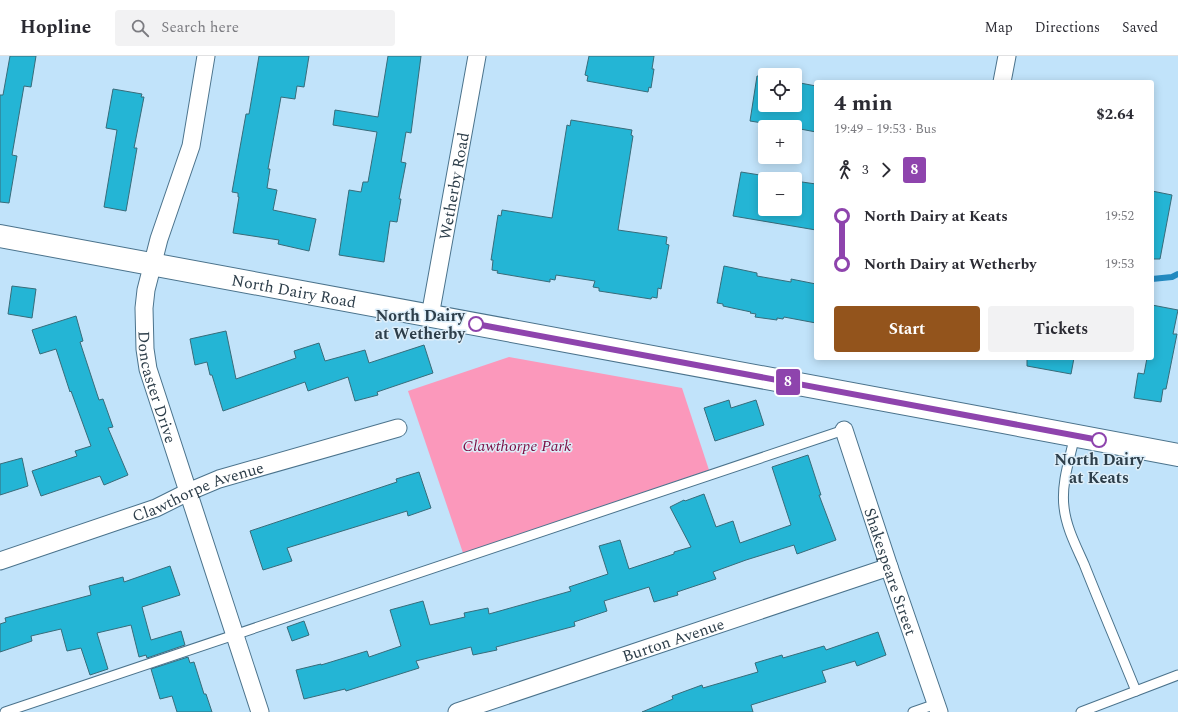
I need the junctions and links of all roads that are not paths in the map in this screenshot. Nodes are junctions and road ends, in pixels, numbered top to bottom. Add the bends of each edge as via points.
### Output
1 (206, 56) edge
2 (477, 56) edge
3 (1007, 56) edge
4 (1002, 80) edge
5 (0, 236) edge
6 (152, 264) junction
7 (430, 316) junction
8 (398, 428) dead end
9 (844, 430) joint
10 (1075, 435) junction
11 (1178, 455) edge
12 (188, 492) junction
13 (0, 562) edge
14 (889, 567) junction
15 (236, 634) junction
16 (1178, 675) edge
17 (1136, 691) junction
18 (938, 708) edge
19 (5, 712) edge
20 (260, 712) edge
21 (457, 712) edge
22 (913, 712) edge
23 (1081, 712) edge

1 - 6 street, Doncaster Drive via 191,146
2 - 7 street, Wetherby Road
3 - 4 street
5 - 6 street, North Dairy Road
6 - 7 street, North Dairy Road
6 - 12 street, Doncaster Drive via 144,308 148,369
7 - 10 street, North Dairy Road
8 - 12 street, Clawthorpe Avenue via 219,480
9 - 14 street, Shakespeare Street
9 - 15 lane
10 - 11 street, North Dairy Road
10 - 17 lane via 1064,480 1065,516
12 - 13 street, Clawthorpe Avenue via 156,508
12 - 15 street, Doncaster Drive
14 - 18 street, Shakespeare Street
14 - 21 street, Burton Avenue
15 - 19 lane
15 - 20 street, Doncaster Drive
16 - 17 lane
17 - 23 lane
18 - 22 lane

